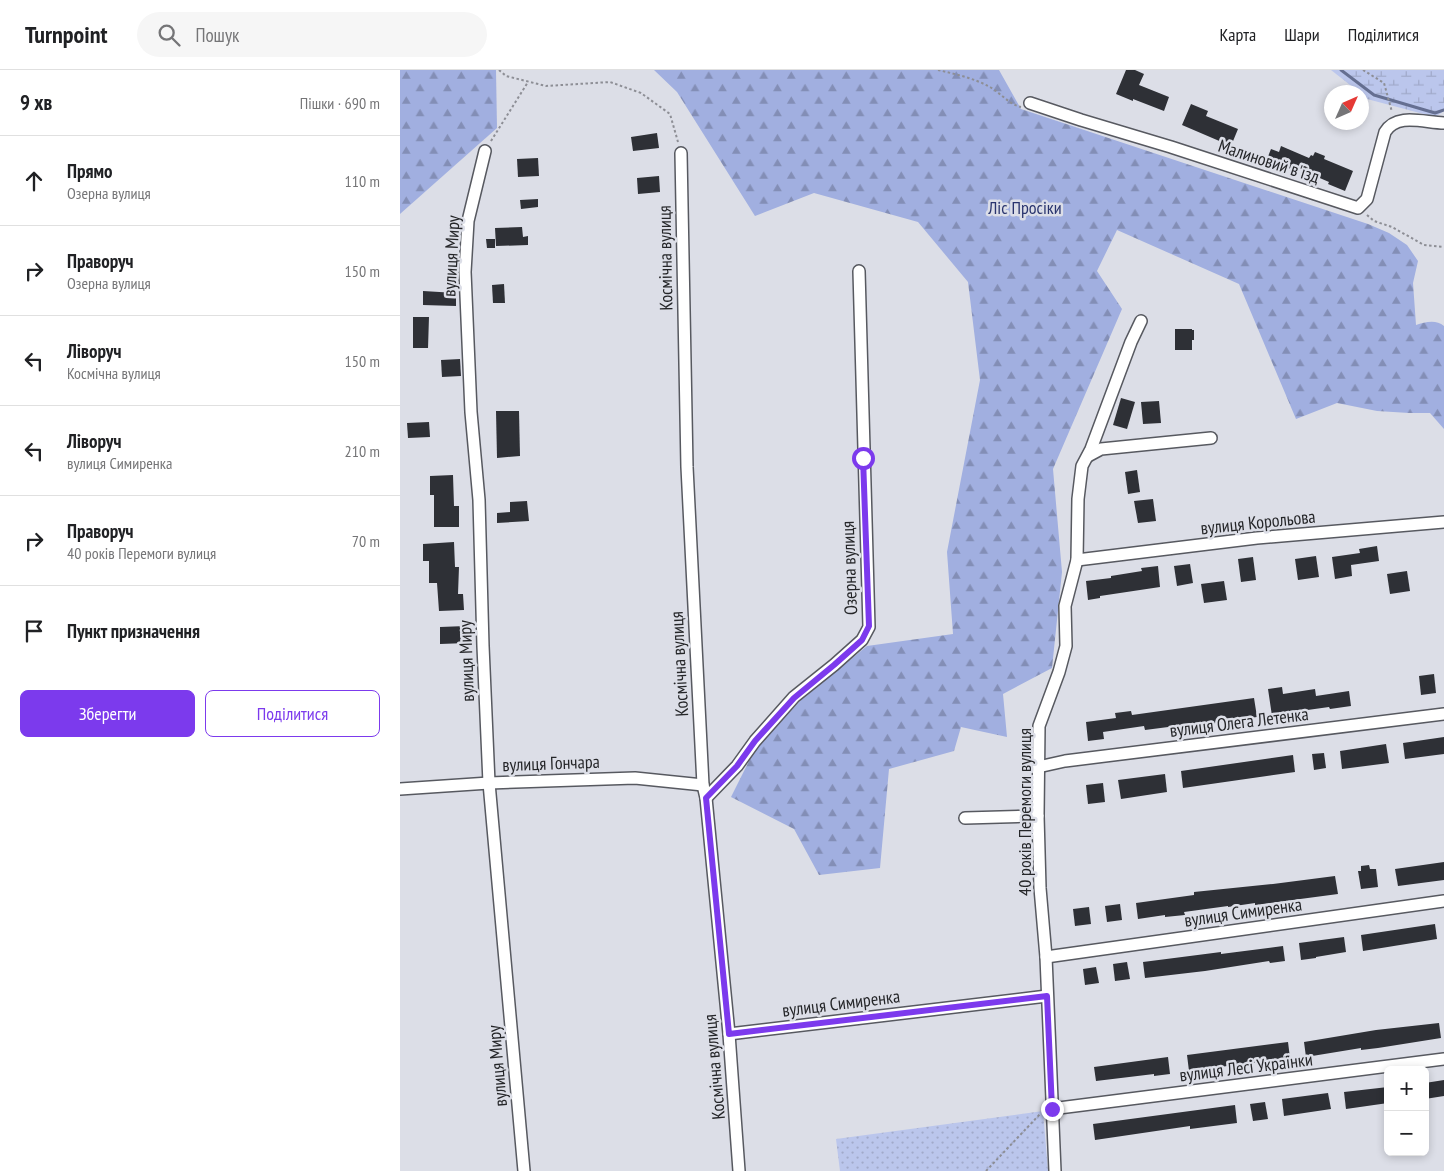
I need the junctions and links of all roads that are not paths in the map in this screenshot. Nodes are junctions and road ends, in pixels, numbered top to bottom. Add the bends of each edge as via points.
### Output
1 (1030, 103) dead end
2 (1444, 123) edge
3 (485, 151) road end
4 (681, 153) road end
5 (859, 271) dead end
6 (1141, 321) dead end
7 (1212, 438) dead end
8 (1088, 456) junction
9 (1444, 522) edge
10 (1077, 560) junction
11 (1444, 714) edge
12 (1038, 767) junction
13 (489, 783) junction
14 (703, 786) junction
15 (400, 789) edge
16 (706, 798) junction
17 (1038, 816) junction
18 (965, 818) dead end
19 (1444, 901) edge
20 (1046, 957) junction
21 (1047, 996) junction
22 (729, 1034) junction
23 (1444, 1059) edge
24 (1052, 1109) junction
25 (524, 1171) edge
26 (739, 1171) edge
27 (1055, 1171) edge

1 - 2 street, Малиновий в'їзд via 1358,208 1368,198 1385,132 1391,125 1400,120
3 - 13 street, вулиця Миру via 468,220 465,272 471,412 479,500
4 - 14 street, Космічна вулиця via 687,466
5 - 16 street, Озерна вулиця via 869,626 862,640 794,698
6 - 8 street, 40 років Перемоги вулиця
7 - 8 street via 1101,449
8 - 10 street, 40 років Перемоги вулиця via 1082,466 1078,498
9 - 10 street, вулиця Корольова via 1257,538
10 - 12 street, 40 років Перемоги вулиця via 1065,606 1066,646 1039,726
11 - 12 street, вулиця Олега Летенка
12 - 17 street, 40 років Перемоги вулиця
13 - 14 street, вулиця Гончара via 636,778
13 - 15 street, вулиця Гончара
13 - 25 street, вулиця Миру
14 - 16 street, Космічна вулиця
16 - 22 street, Космічна вулиця
17 - 18 street
17 - 20 street, 40 років Перемоги вулиця
19 - 20 street, вулиця Симиренка
20 - 21 street, 40 років Перемоги вулиця
21 - 22 street, вулиця Симиренка
21 - 24 street, 40 років Перемоги вулиця
22 - 26 street, Космічна вулиця
23 - 24 street, вулиця Лесі Українки
24 - 27 street, 40 років Перемоги вулиця

